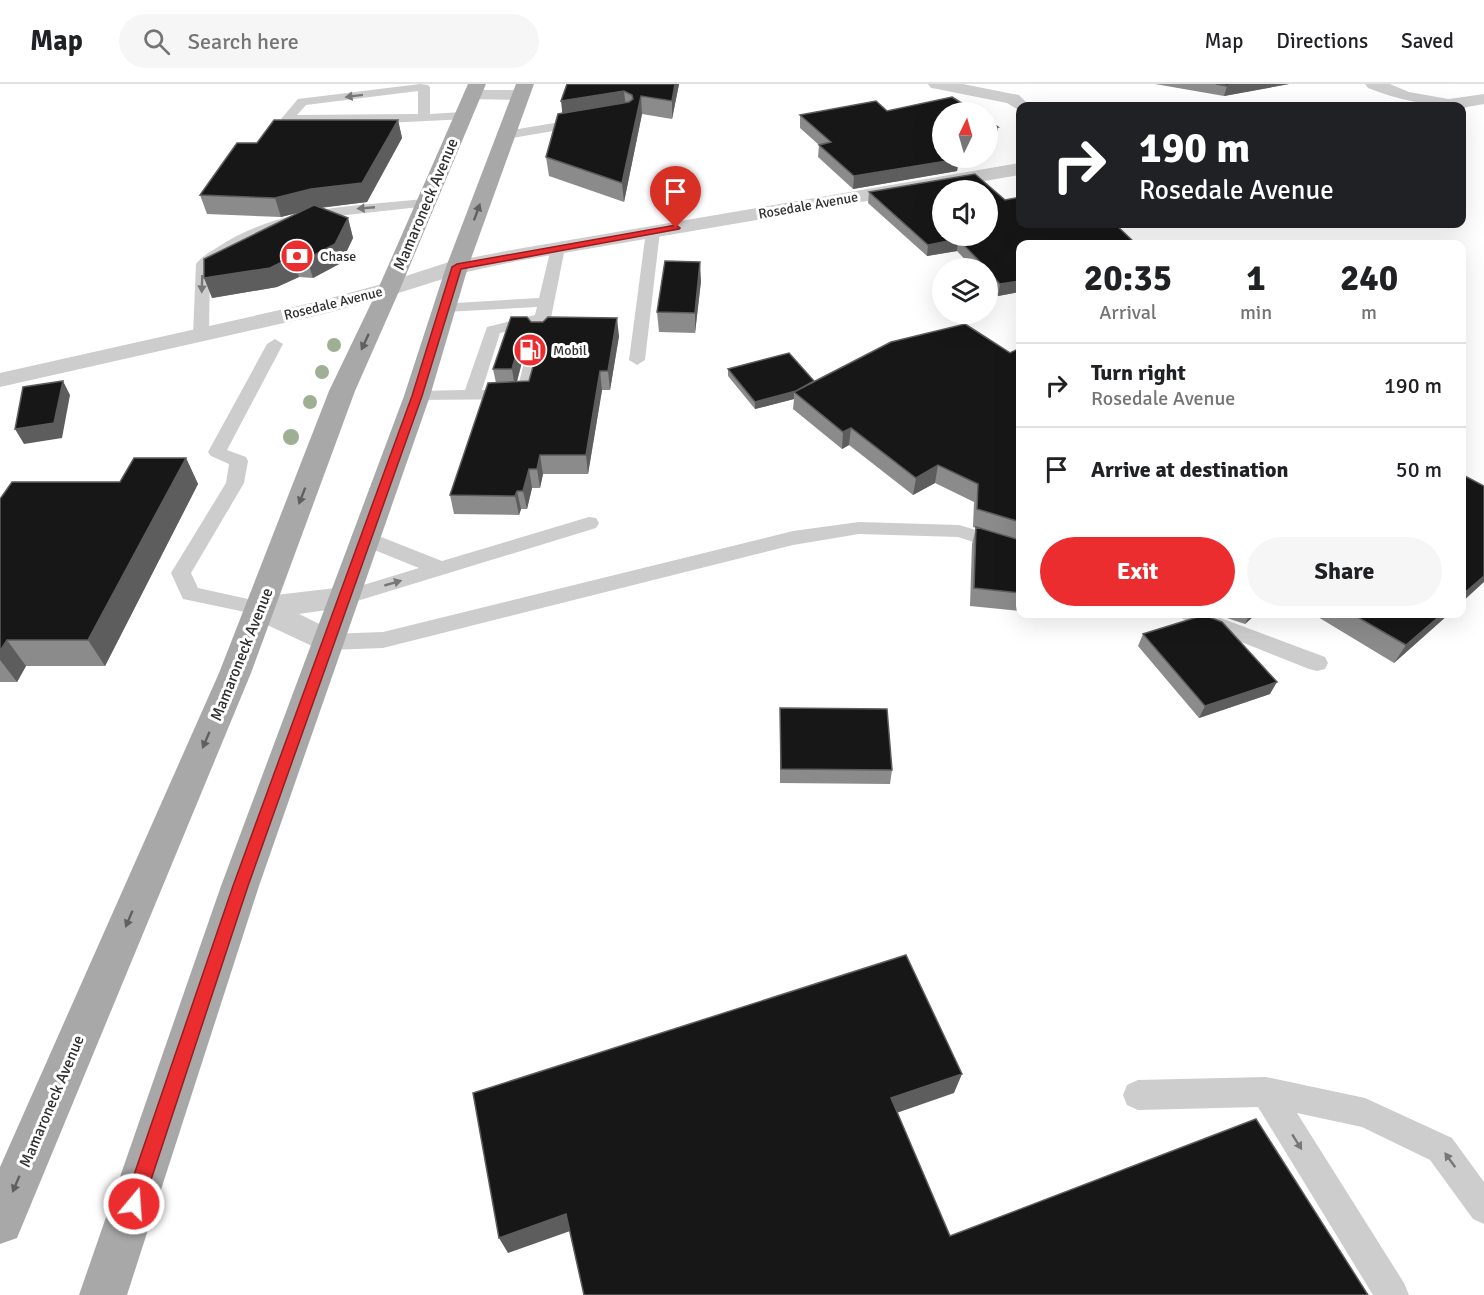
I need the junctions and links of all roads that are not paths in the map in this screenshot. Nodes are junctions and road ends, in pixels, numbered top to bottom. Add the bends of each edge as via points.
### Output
1 (937, 84) edge
2 (1029, 84) edge
3 (1374, 84) edge
4 (474, 89) edge
5 (523, 89) edge
6 (1484, 99) edge
7 (1018, 102) edge
8 (1433, 102) edge
9 (1016, 103) edge
10 (1466, 103) edge
11 (1466, 109) edge
12 (1484, 113) edge
13 (424, 116) junction
14 (462, 116) junction
15 (593, 121) edge
16 (506, 135) junction
17 (1016, 170) edge
18 (424, 203) junction
19 (653, 231) junction
20 (558, 248) junction
21 (457, 267) junction
22 (389, 289) junction
23 (445, 307) junction
24 (544, 310) junction
25 (201, 335) junction
26 (540, 335) edge
27 (275, 344) dead end
28 (638, 360) dead end
29 (532, 363) edge
30 (0, 380) edge
31 (472, 395) junction
32 (417, 396) junction
33 (589, 523) dead end
34 (364, 538) junction
35 (1016, 549) edge
36 (442, 569) junction
37 (344, 598) junction
38 (260, 608) junction
39 (1200, 618) edge
40 (329, 642) junction
41 (1317, 663) dead end
42 (1266, 1092) junction
43 (1138, 1095) dead end
44 (1484, 1208) edge
45 (0, 1221) edge
46 (103, 1295) edge
47 (1392, 1295) edge

1 - 9 street
2 - 7 street
3 - 8 street
4 - 5 street
4 - 14 main road, Mamaroneck Avenue
5 - 16 main road
6 - 10 street
11 - 12 street
13 -> 13 lane via 424,87 302,102 286,119
13 - 14 lane
14 - 18 main road, Mamaroneck Avenue
15 - 16 lane
21 -> 16 main road
17 - 19 street, Rosedale Avenue
18 - 22 main road, Mamaroneck Avenue
18 -> 25 lane via 351,210 270,225 232,245 203,264
19 - 20 street, Rosedale Avenue
19 - 28 lane
20 - 21 street, Rosedale Avenue
20 - 24 lane
21 - 22 street, Rosedale Avenue
21 - 23 main road
22 - 25 street, Rosedale Avenue
22 -> 38 main road, Mamaroneck Avenue via 342,391
23 - 24 lane
23 - 32 main road
24 - 26 lane
24 - 31 lane via 493,330
25 - 30 street, Rosedale Avenue
27 - 38 lane via 217,452 239,461 235,483 181,573 190,594
29 - 31 lane via 524,395
31 - 32 lane
32 - 34 main road
33 - 36 lane
34 - 36 lane
34 - 37 main road
35 - 40 lane via 959,531 859,528 793,538 383,640
37 -> 36 lane
37 - 38 street
37 - 40 main road
38 - 40 street
38 -> 45 main road, Mamaroneck Avenue
39 - 41 lane
40 - 46 main road via 237,897
42 - 43 lane
44 -> 42 lane via 1442,1149 1365,1113
42 -> 47 lane

